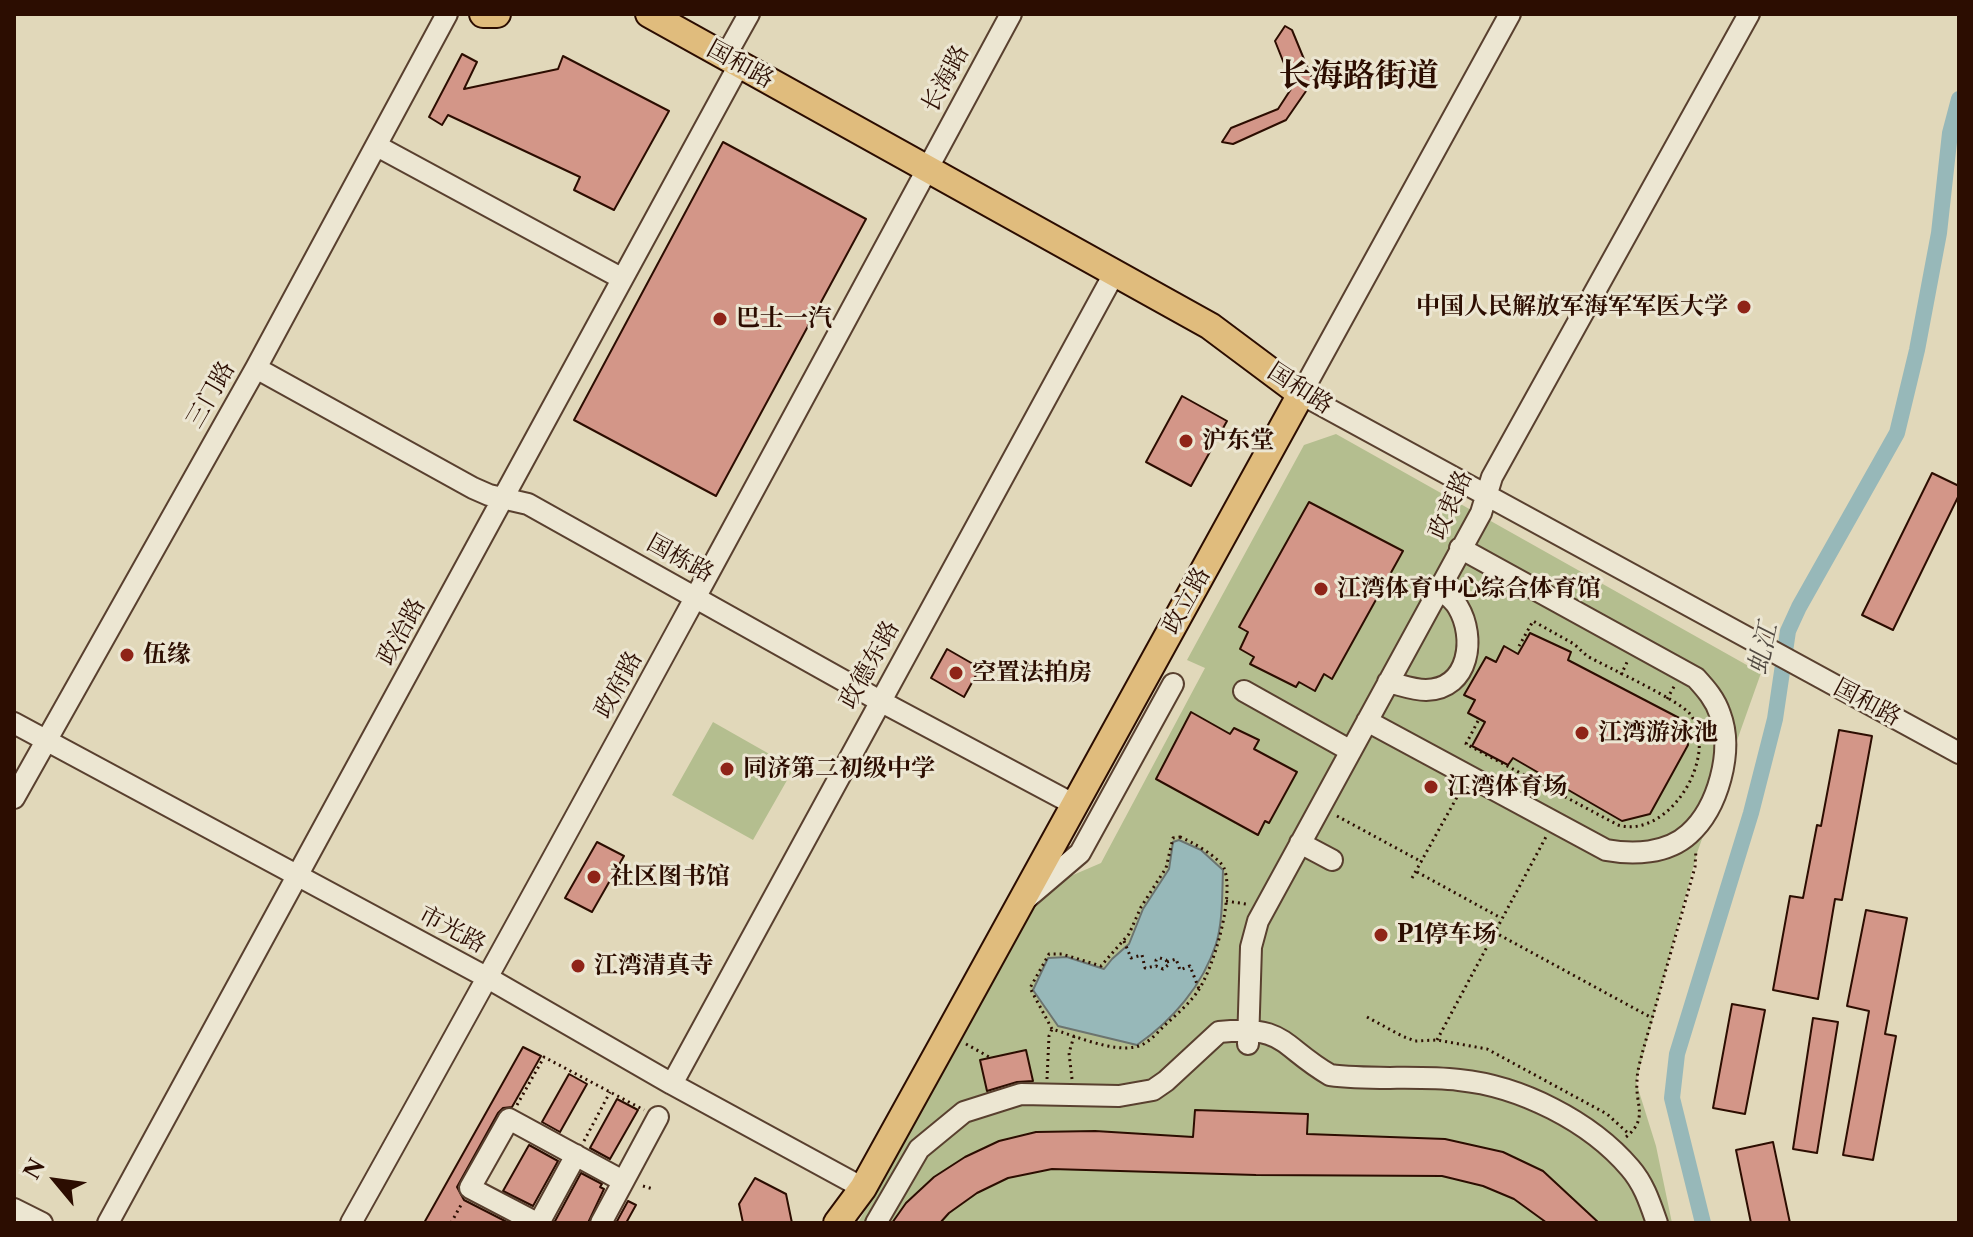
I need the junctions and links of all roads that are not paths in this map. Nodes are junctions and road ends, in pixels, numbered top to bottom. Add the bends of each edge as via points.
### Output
1 (447, 14) edge
2 (483, 14) edge
3 (497, 14) edge
4 (649, 14) edge
5 (749, 14) edge
6 (1011, 14) edge
7 (1510, 14) edge
8 (1749, 14) edge
9 (732, 61) junction
10 (377, 146) junction
11 (927, 169) junction
12 (1115, 272) junction
13 (621, 278) junction
14 (256, 368) junction
15 (1301, 394) junction
16 (1489, 486) junction
17 (504, 499) junction
18 (1460, 548) junction
19 (1440, 589) junction
20 (696, 598) junction
21 (1149, 671) junction
22 (1388, 682) junction
23 (1244, 691) dead end
24 (880, 701) junction
25 (1367, 721) junction
26 (14, 723) edge
27 (45, 739) junction
28 (1351, 751) junction
29 (1959, 753) edge
30 (1099, 761) junction
31 (1128, 776) junction
32 (14, 798) edge
33 (1075, 805) junction
34 (1300, 843) junction
35 (1332, 860) dead end
36 (298, 877) junction
37 (1017, 911) junction
38 (488, 978) junction
39 (1248, 1038) junction
40 (672, 1084) junction
41 (658, 1117) road end
42 (576, 1155) junction
43 (623, 1181) junction
44 (863, 1188) junction
45 (14, 1209) edge
46 (42, 1223) edge
47 (108, 1223) edge
48 (351, 1223) edge
49 (538, 1223) edge
50 (601, 1223) edge
51 (837, 1223) edge
52 (850, 1223) edge
53 (876, 1223) edge
54 (1657, 1223) edge

1 - 10 street, 三门路
2 - 3 main road
4 - 9 main road, 国和路
5 - 9 street, 政治路
6 - 11 street, 长海路
7 - 15 street, 政立路
8 - 16 street, 政衷路
9 - 11 main road, 国和路
9 - 13 street, 政治路
10 - 13 street
10 - 14 street, 三门路
11 - 12 main road, 国和路
11 - 20 street, 政府路
12 - 15 main road, 国和路 via 1210,326
12 - 24 street, 政德东路
13 - 17 street, 政治路
14 - 17 street, 国栋路 via 473,488
14 - 27 street, 三门路
15 - 16 street, 国和路
15 - 21 main road, 政立路
16 - 18 street, 政衷路 via 1481,513
16 - 29 street, 国和路
17 - 20 street, 国栋路 via 528,504
17 - 36 street, 政治路
18 - 19 street, 政衷路
18 - 25 street via 1585,606 1696,678 1713,697 1725,738 1722,775 1712,800 1688,835 1645,853 1606,850
19 - 22 street, 政衷路
19 - 22 street via 1457,604 1466,624 1469,642 1459,674 1425,690
20 - 24 street, 国栋路
20 - 38 street, 政府路
21 - 30 main road, 政立路
21 - 31 street via 1182,690
22 - 25 street, 政衷路
23 - 28 street
24 - 33 street, 国栋路
24 - 40 street, 政德东路
25 - 28 street, 政衷路
26 - 27 street, 市光路
27 - 32 street, 三门路
27 - 36 street, 市光路
28 - 34 street, 政衷路
30 - 31 street
30 - 33 main road, 政立路
31 - 37 street via 1090,858 1049,880
33 - 37 main road, 政立路
34 - 35 street
34 - 39 street, 政衷路 via 1258,921 1251,947
36 - 38 street, 市光路
36 - 47 street, 政治路
37 - 44 main road, 政立路
38 - 40 street, 市光路
38 - 48 street, 政府路
39 - 53 street via 1219,1032 1153,1090 1119,1096 1021,1094 964,1112 919,1149
39 - 54 street via 1274,1034 1330,1075 1460,1080 1537,1101 1578,1124 1631,1168
40 - 44 street, 市光路
41 - 43 street
42 - 43 street
42 - 49 street
42 - 49 street via 509,1119 470,1188
43 - 50 street
44 - 51 main road, 政立路
44 - 52 main road, 政立路
45 - 46 street

